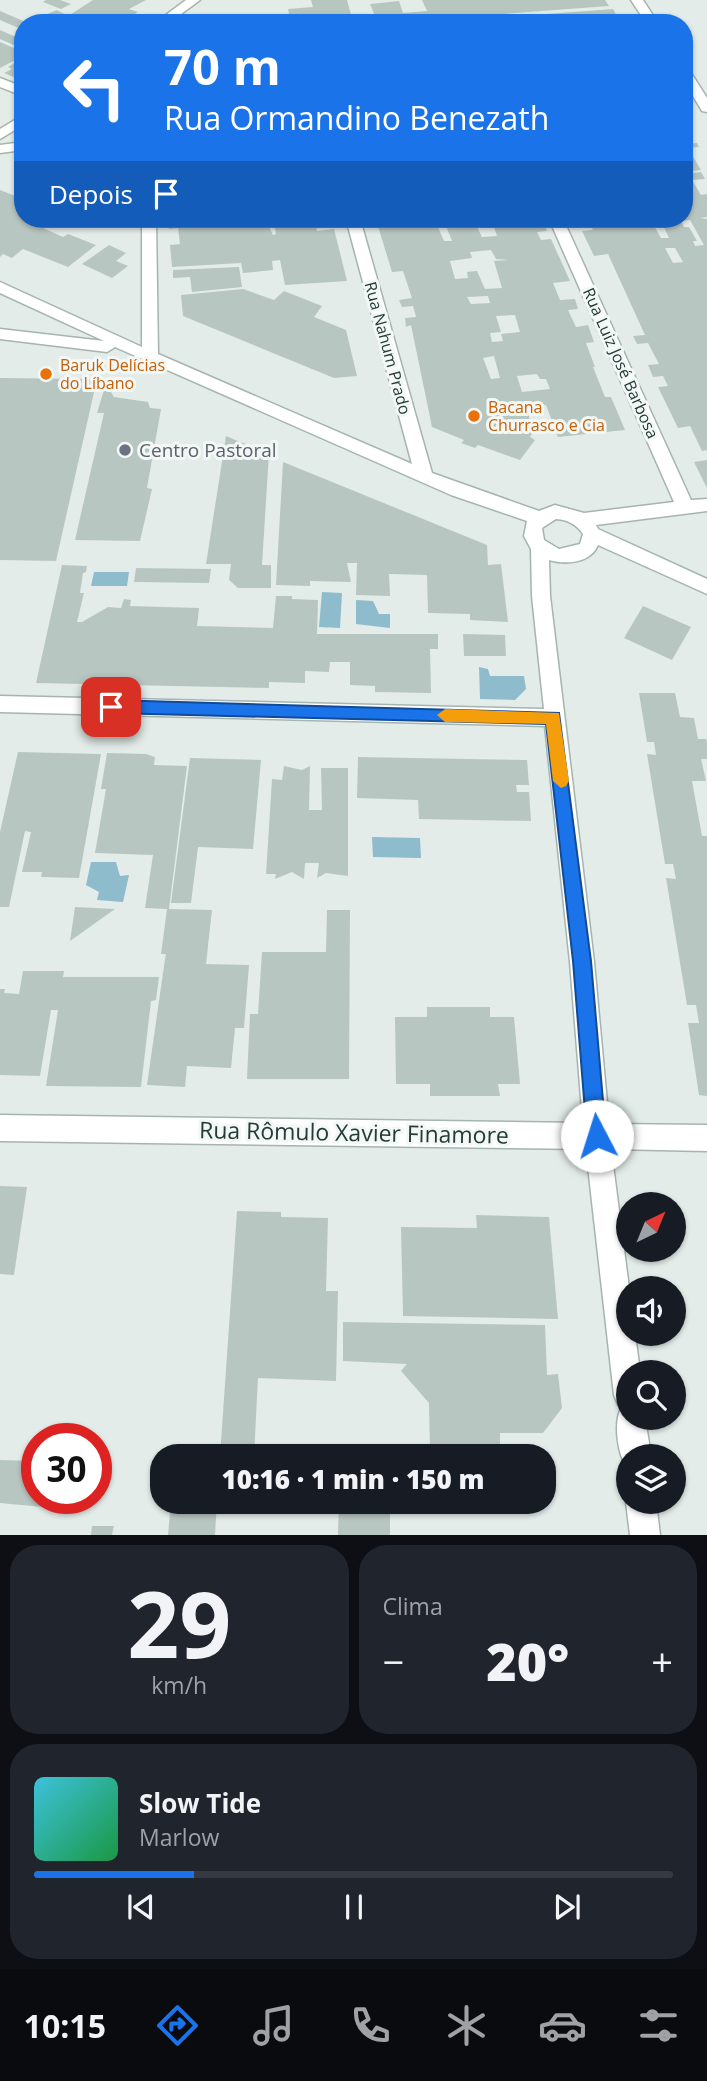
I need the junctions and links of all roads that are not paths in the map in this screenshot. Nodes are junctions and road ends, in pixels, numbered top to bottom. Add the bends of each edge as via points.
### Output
1 (194, 0) edge
2 (174, 14) edge
3 (696, 89) edge
4 (707, 108) edge
5 (149, 228) edge
6 (355, 228) edge
7 (560, 228) edge
8 (0, 287) edge
9 (0, 334) edge
10 (150, 357) junction
11 (424, 477) junction
12 (707, 505) edge
13 (685, 508) junction
14 (537, 534) junction
15 (587, 534) junction
16 (561, 557) junction
17 (707, 587) edge
18 (541, 596) junction
19 (0, 704) edge
20 (553, 718) junction
21 (0, 1128) edge
22 (597, 1136) junction
23 (707, 1138) edge
24 (624, 1360) edge
25 (642, 1514) edge
26 (645, 1535) edge

1 - 2 street
3 - 4 street
5 - 10 street
6 - 11 street, Rua Nahum Prado
7 - 13 street, Rua Luiz José Barbosa
8 - 10 street
9 - 10 street via 95,344
10 - 11 street
11 - 14 street
12 - 13 street
13 - 15 street
14 - 15 street via 555,512
14 - 16 street
14 - 18 street
15 - 16 street via 571,557
15 - 17 street
16 - 18 street
18 - 20 street
19 - 20 street
20 - 22 street
21 - 22 street, Rua Rômulo Xavier Finamore
22 - 23 street, Rua Rômulo Xavier Finamore
22 - 24 street
25 - 26 street

